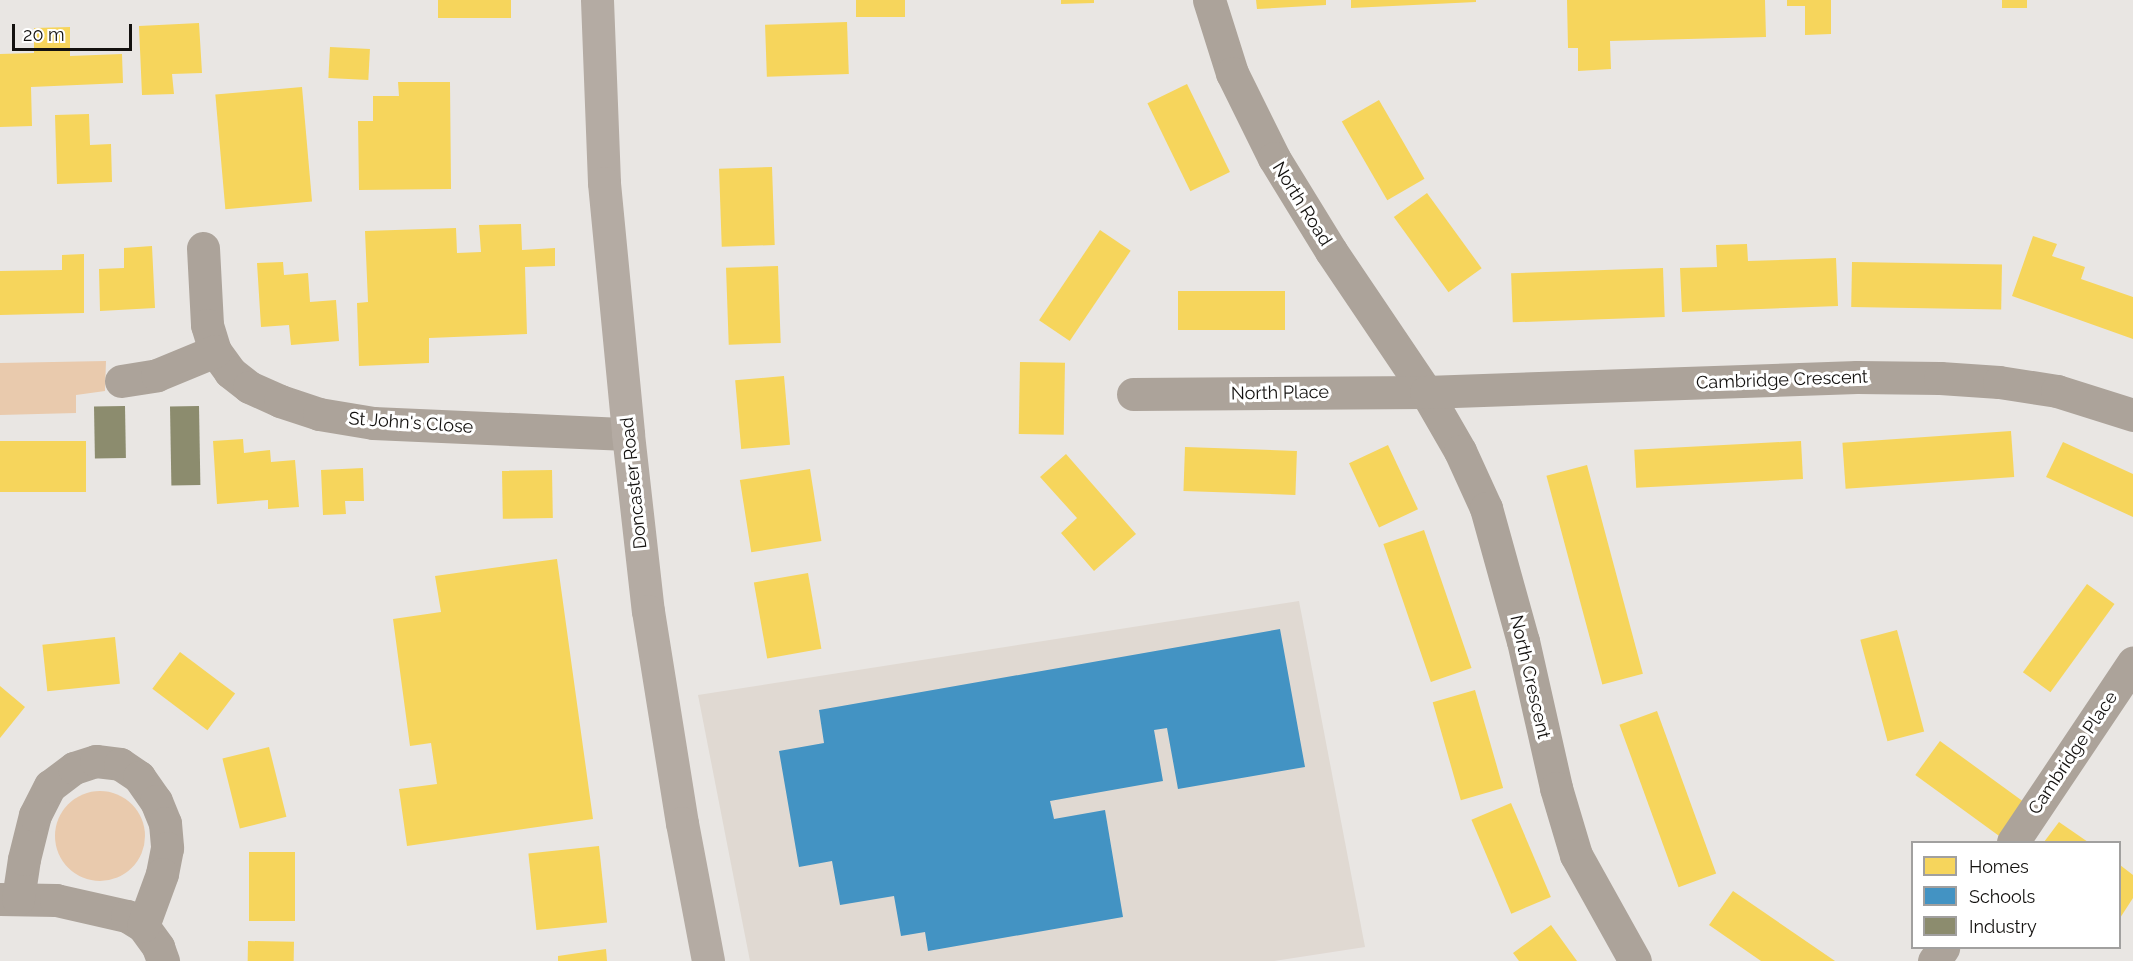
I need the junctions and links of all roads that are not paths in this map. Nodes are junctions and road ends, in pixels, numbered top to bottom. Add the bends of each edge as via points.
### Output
1 (597, 0) edge
2 (1209, 0) edge
3 (203, 248) dead end
4 (215, 351) junction
5 (121, 381) dead end
6 (1426, 392) junction
7 (1133, 394) dead end
8 (2133, 415) edge
9 (628, 434) junction
10 (2133, 663) edge
11 (2014, 841) edge
12 (9, 899) edge
13 (143, 926) junction
14 (163, 961) edge
15 (708, 961) edge
16 (1635, 961) edge

1 - 9 street, Doncaster Road via 604,183
2 - 6 street, North Road via 1232,73 1274,158
3 - 4 street, St John's Close via 206,316
4 - 5 street via 157,375
4 - 9 street, St John's Close via 230,372 249,387 319,414 373,423
6 - 7 street, North Place
6 - 8 street, Cambridge Crescent via 1857,377 1940,378 2057,391
6 - 16 street, North Crescent via 1460,451 1486,508 1576,855
9 - 15 street, Doncaster Road via 648,611
10 - 11 street, Cambridge Place
12 - 13 street via 56,900 127,916
12 - 13 street via 35,816 50,786 74,768 96,761 120,764 139,777 165,823 167,848 162,874
13 - 14 street

